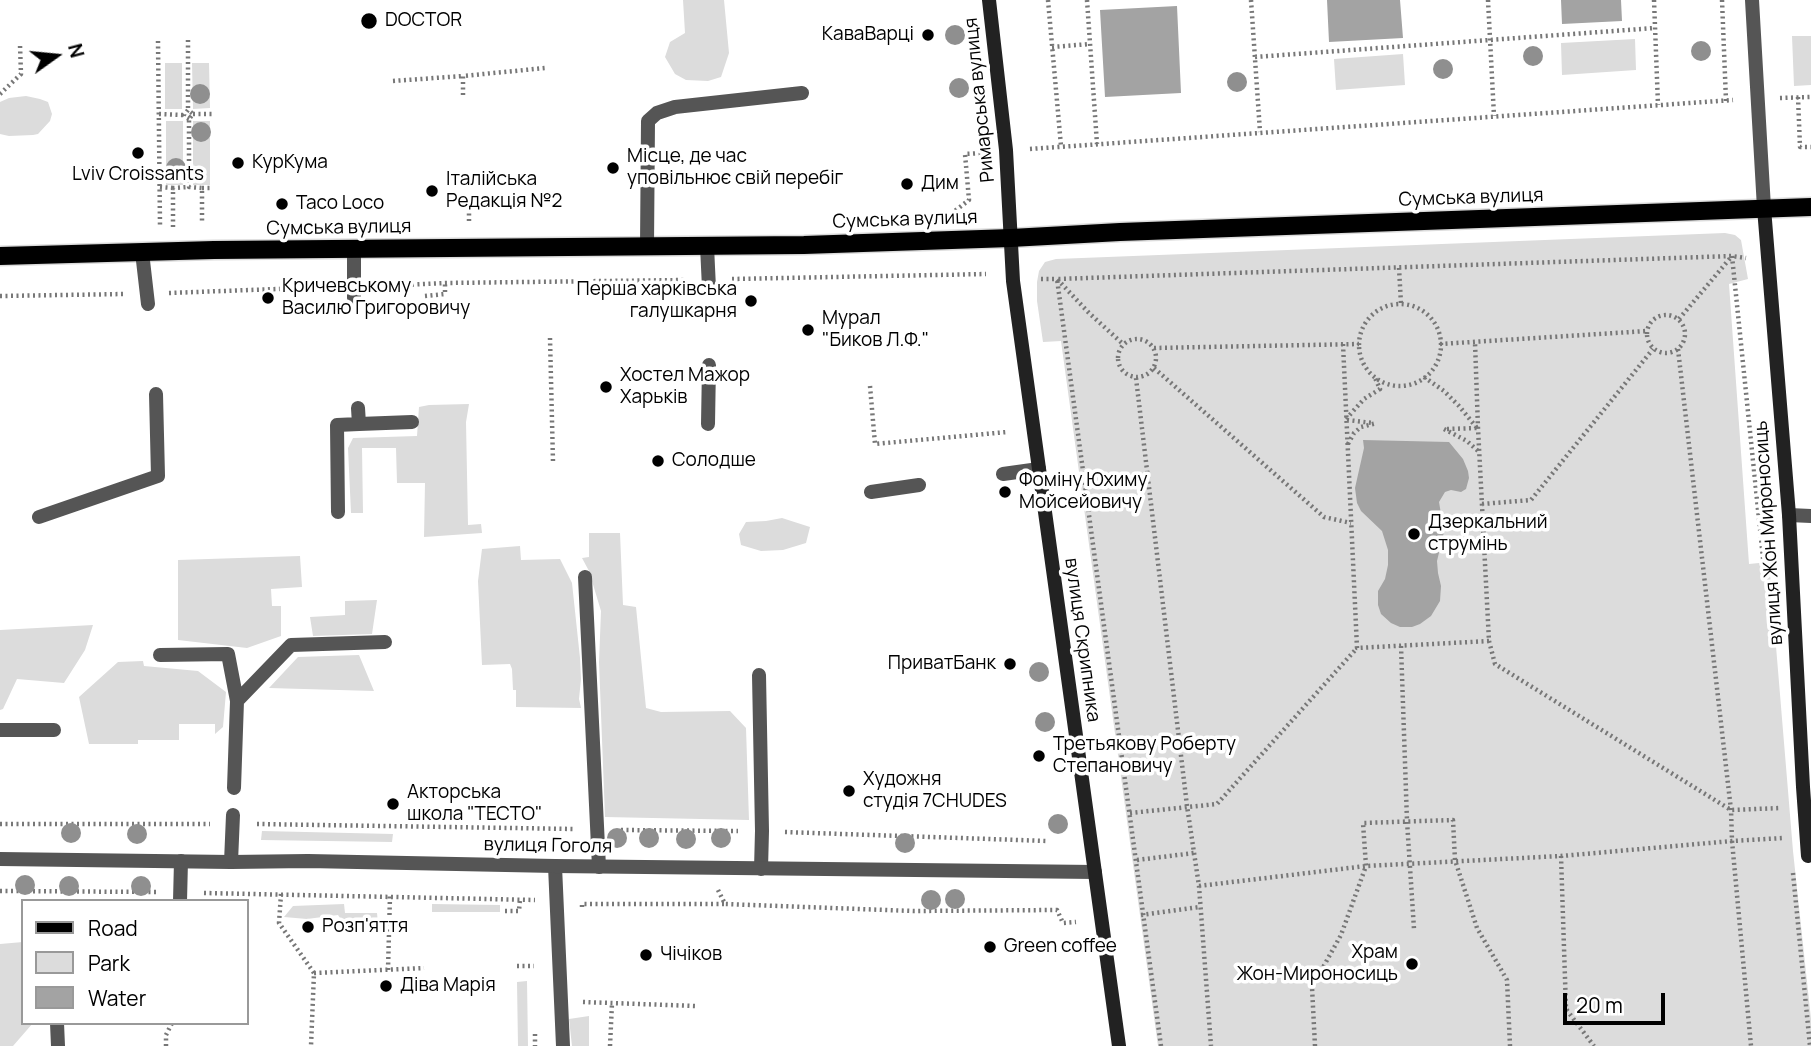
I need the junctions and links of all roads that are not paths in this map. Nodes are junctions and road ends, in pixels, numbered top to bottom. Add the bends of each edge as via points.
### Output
1 (989, 0) edge
2 (1752, 0) edge
3 (802, 93) dead end
4 (1811, 207) edge
5 (1764, 208) junction
6 (1011, 238) junction
7 (647, 246) junction
8 (707, 246) junction
9 (354, 249) junction
10 (142, 252) junction
11 (0, 256) edge
12 (709, 284) road end
13 (354, 292) road end
14 (147, 298) road end
15 (709, 365) dead end
16 (156, 394) dead end
17 (358, 408) dead end
18 (412, 422) dead end
19 (359, 424) junction
20 (708, 424) dead end
21 (1039, 469) junction
22 (1003, 474) dead end
23 (919, 485) dead end
24 (871, 492) dead end
25 (338, 512) dead end
26 (1789, 515) junction
27 (1811, 516) edge
28 (39, 517) dead end
29 (584, 577) dead end
30 (385, 642) dead end
31 (160, 655) dead end
32 (759, 676) dead end
33 (237, 701) junction
34 (0, 730) edge
35 (54, 730) dead end
36 (234, 789) dead end
37 (233, 820) road end
38 (1808, 856) dead end
39 (0, 859) edge
40 (181, 862) junction
41 (231, 862) junction
42 (555, 866) junction
43 (598, 867) junction
44 (761, 869) junction
45 (1095, 872) junction
46 (180, 899) edge
47 (57, 1025) edge
48 (58, 1046) edge
49 (563, 1046) edge
50 (1119, 1046) edge

1 - 6 street, Римарська вулиця
2 - 5 street
3 - 7 street via 675,107 648,121
4 - 5 main road, Сумська вулиця
5 - 6 main road, Сумська вулиця
5 - 26 street, вулиця Жон Мироносиць
6 - 8 main road, Сумська вулиця
6 - 21 street, вулиця Скрипника
7 - 8 main road, Сумська вулиця
7 - 9 main road, Сумська вулиця
8 - 12 street
9 - 10 main road, Сумська вулиця
9 - 13 street
10 - 11 main road, Сумська вулиця
10 - 14 street
15 - 20 street
16 - 28 street via 158,476
17 - 19 street
18 - 19 street
19 - 25 street via 337,425
21 - 22 street
21 - 45 street, вулиця Скрипника
23 - 24 street
26 - 27 street
26 - 38 street, вулиця Жон Мироносиць
29 - 43 street
30 - 33 street via 291,645
31 - 33 street via 228,654
32 - 44 street
33 - 36 street
34 - 35 street
37 - 41 street
39 - 40 street, вулиця Гоголя
40 - 41 street, вулиця Гоголя
40 - 46 street
41 - 42 street, вулиця Гоголя
42 - 43 street, вулиця Гоголя
42 - 49 street
43 - 44 street, вулиця Гоголя
44 - 45 street, вулиця Гоголя
45 - 50 street, вулиця Скрипника
47 - 48 street

